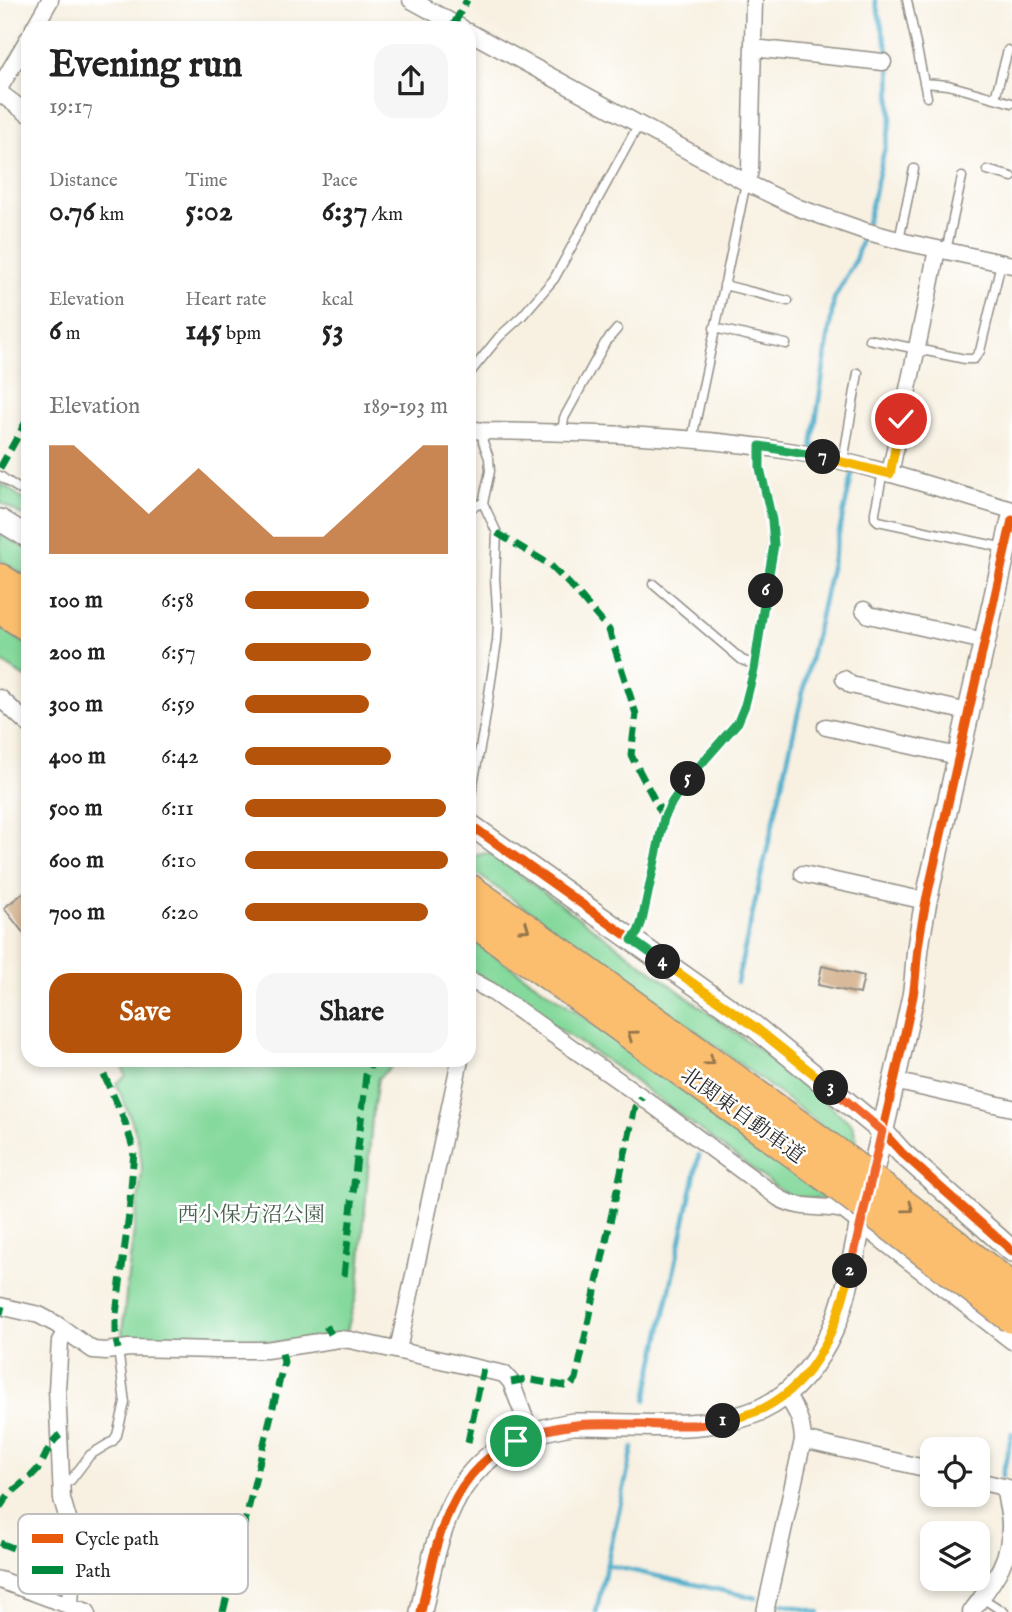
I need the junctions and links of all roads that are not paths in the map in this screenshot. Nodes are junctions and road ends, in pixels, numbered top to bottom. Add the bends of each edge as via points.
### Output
1 (50, 0) edge
2 (411, 0) edge
3 (754, 0) edge
4 (907, 0) edge
5 (38, 21) edge
6 (449, 21) edge
7 (476, 36) edge
8 (753, 48) junction
9 (1008, 50) dead end
10 (21, 51) edge
11 (883, 62) dead end
12 (924, 83) junction
13 (0, 87) edge
14 (0, 93) edge
15 (927, 97) dead end
16 (995, 98) junction
17 (1012, 103) edge
18 (21, 109) edge
19 (639, 124) junction
20 (914, 169) dead end
21 (987, 170) dead end
22 (962, 177) dead end
23 (1012, 177) edge
24 (747, 183) junction
25 (899, 240) junction
26 (942, 250) junction
27 (1007, 264) edge
28 (724, 285) junction
29 (788, 300) dead end
30 (714, 328) junction
31 (617, 330) dead end
32 (869, 339) dead end
33 (786, 344) dead end
34 (918, 349) junction
35 (476, 365) edge
36 (858, 373) dead end
37 (476, 430) edge
38 (476, 432) edge
39 (562, 433) junction
40 (692, 439) junction
41 (760, 446) junction
42 (843, 462) junction
43 (887, 473) junction
44 (0, 476) edge
45 (21, 490) edge
46 (483, 503) junction
47 (476, 506) edge
48 (1012, 510) edge
49 (0, 520) edge
50 (1012, 520) edge
51 (21, 533) edge
52 (1005, 548) junction
53 (0, 579) edge
54 (653, 584) dead end
55 (21, 592) edge
56 (0, 608) edge
57 (864, 610) dead end
58 (21, 621) edge
59 (984, 640) junction
60 (755, 665) junction
61 (844, 679) dead end
62 (0, 698) edge
63 (968, 712) junction
64 (21, 718) edge
65 (826, 727) dead end
66 (958, 757) junction
67 (476, 769) edge
68 (476, 833) edge
69 (803, 874) dead end
70 (476, 894) edge
71 (926, 901) junction
72 (476, 923) edge
73 (632, 940) junction
74 (476, 983) edge
75 (459, 1067) edge
76 (894, 1082) junction
77 (1012, 1108) edge
78 (882, 1131) junction
79 (830, 1164) junction
80 (861, 1222) junction
81 (1012, 1251) edge
82 (1012, 1288) edge
83 (0, 1306) edge
84 (1012, 1318) edge
85 (66, 1331) junction
86 (1012, 1340) edge
87 (118, 1349) junction
88 (398, 1350) junction
89 (786, 1395) junction
90 (531, 1434) junction
91 (803, 1440) junction
92 (920, 1467) edge
93 (990, 1483) edge
94 (61, 1486) junction
95 (1008, 1488) edge
96 (66, 1514) edge
97 (0, 1580) edge
98 (18, 1586) edge
99 (39, 1594) edge
100 (70, 1594) edge
101 (982, 1598) junction
102 (70, 1605) junction
103 (87, 1612) edge
104 (421, 1612) edge
105 (765, 1612) edge
106 (971, 1612) edge
107 (1004, 1612) edge

1 - 5 street
2 - 6 street
3 - 8 street
4 - 12 lane
7 - 19 street
8 - 11 street
8 - 24 street
9 - 16 lane
10 - 13 street
12 - 15 lane
12 - 16 lane
14 - 18 street
16 - 17 lane
19 - 24 street
19 - 35 lane via 555,279
20 - 25 lane
21 - 23 lane
22 - 26 lane
24 - 25 street via 799,208
24 - 28 lane
25 - 26 street
26 - 27 street
26 - 34 street
27 - 34 lane via 978,356 970,360
28 - 29 lane
28 - 30 lane
30 - 33 lane
30 - 40 lane
31 - 39 lane via 564,418
32 - 34 lane
34 - 43 street
36 - 42 lane
37 - 39 street
38 - 46 lane via 490,471
39 - 40 street
40 - 41 street
41 - 42 street
41 - 60 lane via 774,545
42 - 43 street
43 - 48 street
43 - 52 lane via 875,512 877,521
44 - 45 lane
46 - 47 lane
46 - 67 lane via 497,533 498,633
49 - 51 street
50 - 52 street
52 - 59 street
53 - 55 highway
54 - 60 lane via 743,660
56 - 58 highway
57 - 59 street via 869,615
59 - 63 street
60 - 73 lane via 738,722 682,785 664,818 642,921
61 - 63 street via 851,685
62 - 64 street
63 - 66 street
65 - 66 street
66 - 71 street
68 - 73 street
69 - 71 street
70 -> 79 highway, 北関東自動車道 via 576,964
71 - 76 street via 914,992
79 -> 72 highway, 北関東自動車道
73 - 78 street via 755,1027
74 - 80 street via 779,1198 797,1206 843,1210
75 - 88 street
76 - 77 street
76 - 78 street
78 - 80 street
78 - 81 street
79 -> 82 highway, 北関東自動車道, bridge
79 - 84 highway, 北関東自動車道, bridge
80 - 86 street
80 - 89 street via 833,1330 819,1356
83 - 85 street via 39,1315
85 - 87 street via 93,1350
85 - 94 street via 60,1341 57,1389
87 - 88 street via 266,1350 350,1339
87 - 94 lane via 125,1403 117,1435
88 - 90 street via 504,1374
89 - 90 street via 763,1409 719,1423 573,1424
89 - 91 street via 802,1424
90 - 104 street via 482,1464 452,1503 430,1565
91 - 92 street
91 - 105 street
93 - 95 street
94 - 96 street
95 - 101 street via 1008,1549 1000,1572
97 - 98 street
99 - 102 street
100 - 102 street
101 - 106 street
101 - 107 lane
102 - 103 street

